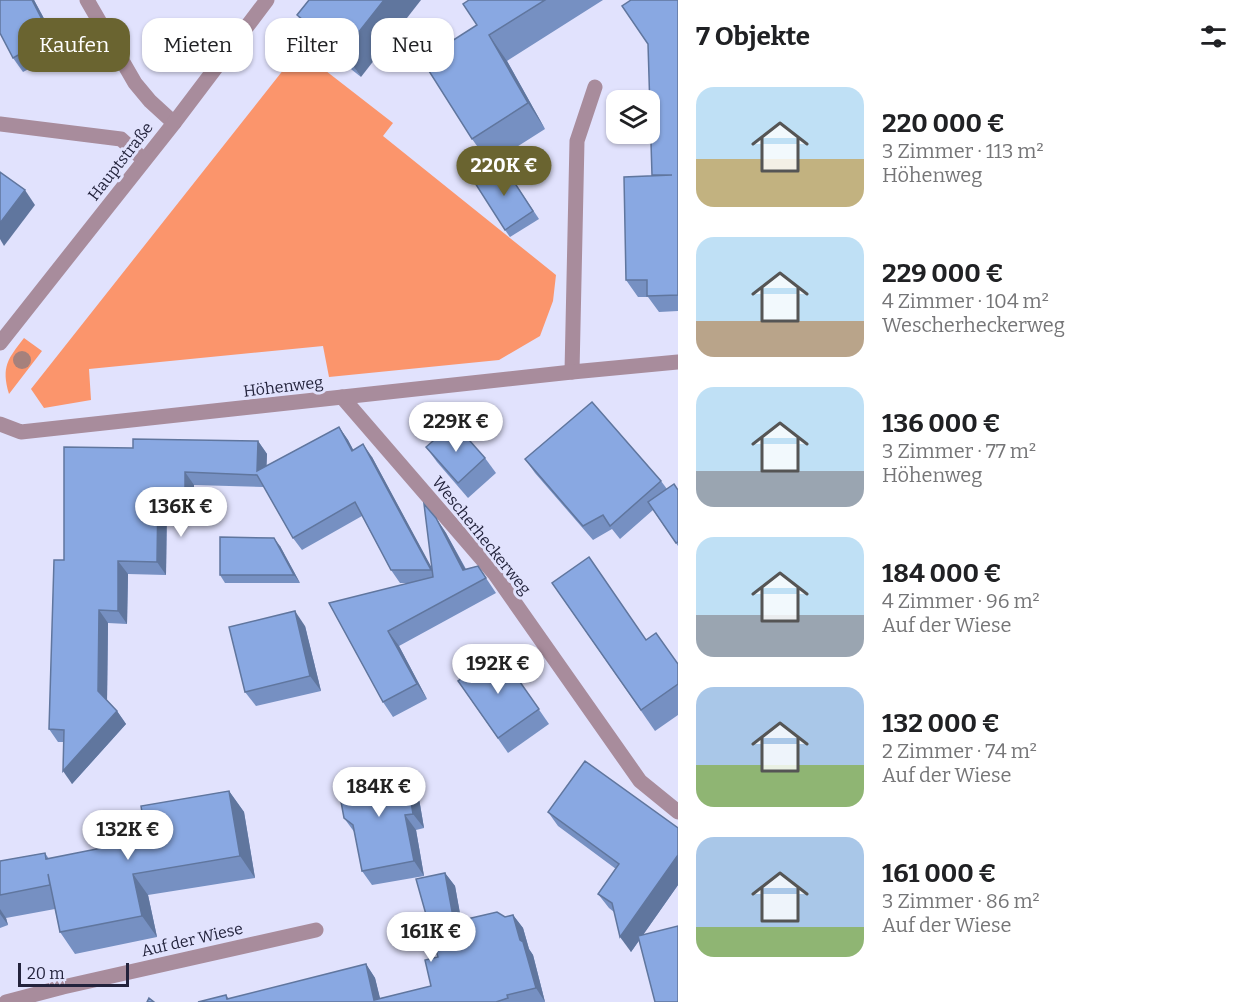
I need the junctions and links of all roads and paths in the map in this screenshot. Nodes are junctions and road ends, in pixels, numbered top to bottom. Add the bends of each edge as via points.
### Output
1 (87, 0) edge
2 (267, 0) edge
3 (595, 87) dead end
4 (174, 123) junction
5 (0, 124) edge
6 (144, 160) junction
7 (0, 343) edge
8 (678, 362) edge
9 (572, 372) junction
10 (342, 397) junction
11 (0, 424) edge
12 (678, 812) edge
13 (316, 930) dead end
14 (6, 1002) edge

1 - 4 street via 135,83
2 - 4 street, Hauptstraße
3 - 9 street via 577,141
4 - 6 street, Hauptstraße
5 - 6 street via 121,139
6 - 7 street, Hauptstraße
8 - 9 street, Höhenweg
9 - 10 street, Höhenweg
10 - 11 street, Höhenweg via 21,432
10 - 12 street, Wescherheckerweg via 494,573 640,781
13 - 14 street, Auf der Wiese

